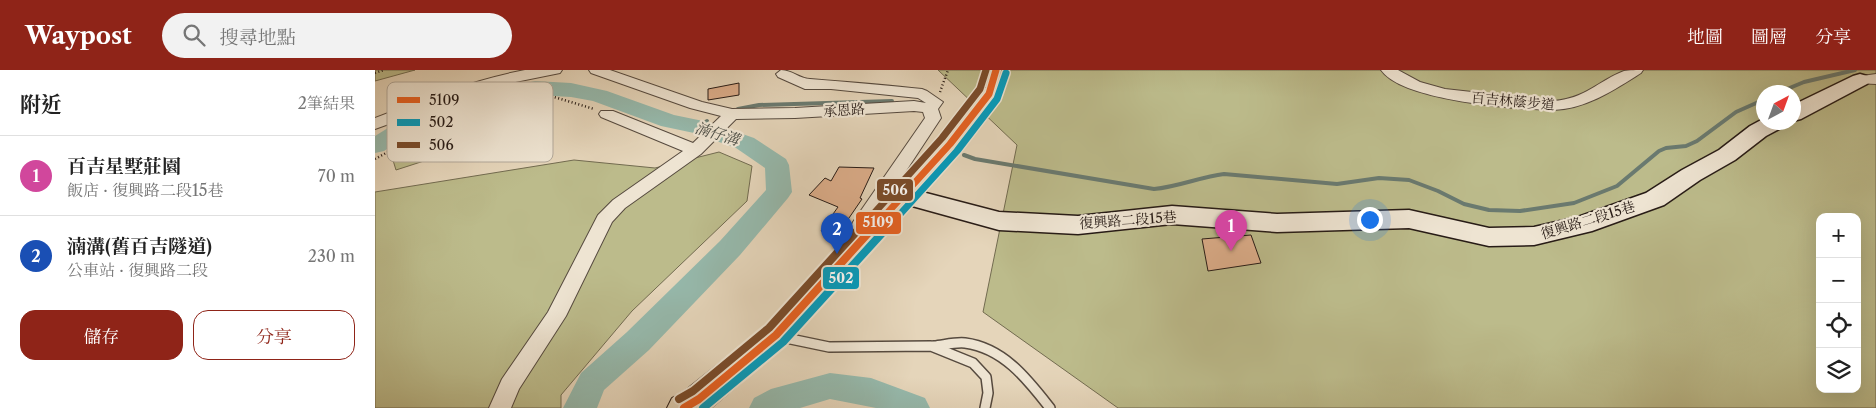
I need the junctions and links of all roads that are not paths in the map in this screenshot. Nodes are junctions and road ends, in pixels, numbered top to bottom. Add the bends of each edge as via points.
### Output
1 (555, 70) edge
2 (596, 70) edge
3 (1388, 70) edge
4 (1636, 70) edge
5 (1839, 70) edge
6 (783, 74) dead end
7 (1868, 80) edge
8 (490, 82) edge
9 (989, 94) tunnel mouth
10 (933, 105) junction
11 (1801, 110) edge
12 (607, 114) road end
13 (732, 114) junction
14 (387, 119) edge
15 (375, 124) edge
16 (1760, 130) edge
17 (950, 144) junction
18 (914, 146) junction
19 (695, 150) junction
20 (894, 192) junction
21 (775, 335) junction
22 (931, 346) junction
23 (500, 408) edge
24 (684, 408) edge
25 (985, 408) edge
26 (1051, 408) edge

1 - 8 street
2 - 13 street, 承恩路 via 696,105
3 - 4 street, 百吉林蔭步道 via 1399,79 1439,92 1560,105 1592,94
5 - 7 street
6 - 10 street via 805,84 922,94
7 - 11 street
9 - 17 main road
10 - 13 street, 承恩路 via 795,114
10 - 18 street via 933,118
12 - 19 street
13 - 19 street
14 - 15 street
16 - 20 street, 復興路二段15巷 via 1727,155 1655,199 1583,225 1534,236 1489,237 1409,219 1277,223 1172,215 1078,225 999,221
17 - 18 street via 924,158 916,155
17 - 20 main road
18 - 20 street
19 - 23 street via 619,204 604,219 556,316 510,385
20 - 21 main road via 850,252
21 - 22 lane via 829,347
21 - 24 main road
22 - 25 lane via 973,363 985,377 988,393
22 - 26 lane via 964,343 987,348 1007,359

